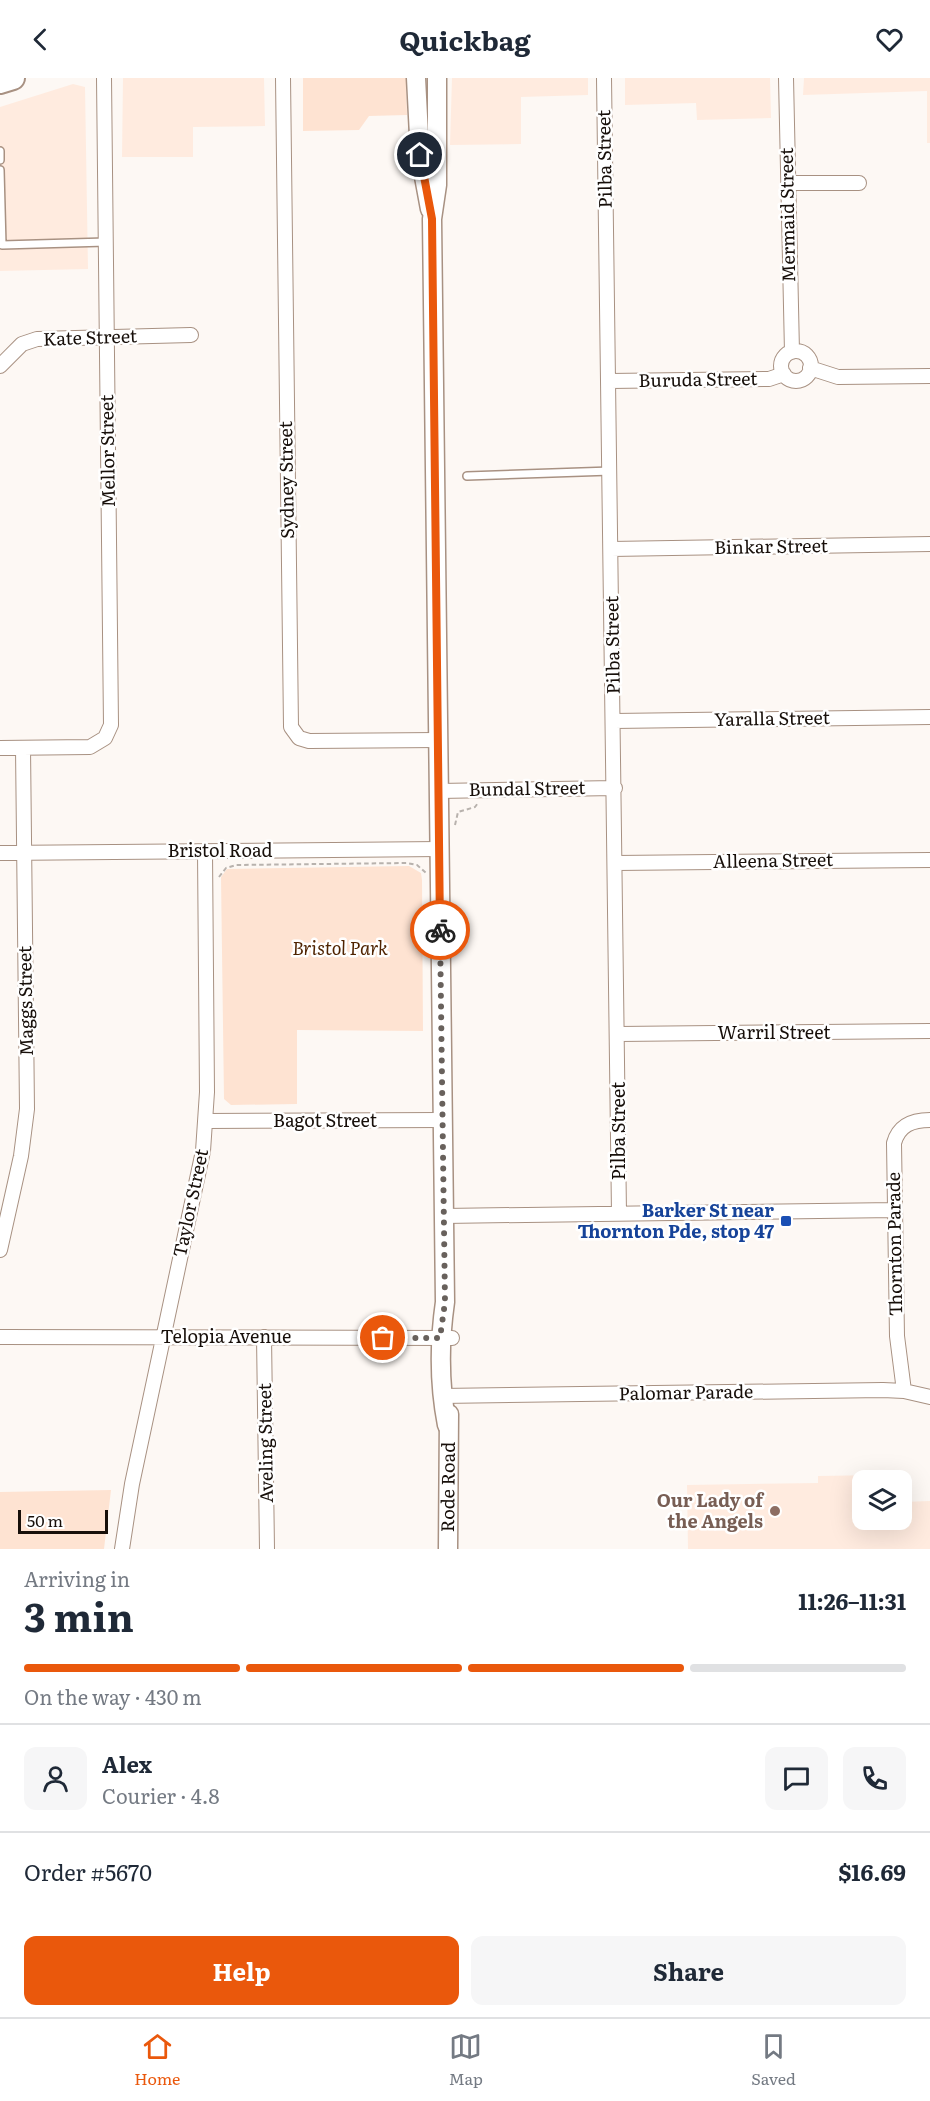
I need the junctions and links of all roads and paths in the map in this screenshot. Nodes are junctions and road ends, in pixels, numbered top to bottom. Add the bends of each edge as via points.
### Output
1 (13, 78) edge
2 (104, 78) edge
3 (283, 78) edge
4 (416, 78) edge
5 (437, 78) edge
6 (604, 78) edge
7 (786, 78) edge
8 (0, 82) edge
9 (0, 150) edge
10 (0, 160) edge
11 (0, 170) edge
12 (788, 183) junction
13 (859, 183) dead end
14 (432, 219) junction
15 (106, 242) junction
16 (191, 336) dead end
17 (107, 337) junction
18 (792, 352) junction
19 (0, 366) edge
20 (810, 369) junction
21 (784, 374) junction
22 (930, 376) edge
23 (610, 381) junction
24 (611, 471) junction
25 (467, 476) dead end
26 (930, 544) edge
27 (611, 549) junction
28 (930, 717) edge
29 (614, 721) junction
30 (438, 740) junction
31 (0, 748) edge
32 (23, 748) junction
33 (615, 788) junction
34 (490, 790) junction
35 (439, 791) junction
36 (455, 829) dead end
37 (440, 849) junction
38 (206, 852) junction
39 (0, 853) edge
40 (24, 853) junction
41 (930, 860) edge
42 (616, 863) junction
43 (429, 873) dead end
44 (218, 883) dead end
45 (930, 1031) edge
46 (619, 1034) junction
47 (443, 1120) junction
48 (930, 1120) edge
49 (206, 1121) junction
50 (895, 1210) junction
51 (619, 1213) junction
52 (444, 1216) junction
53 (0, 1250) edge
54 (0, 1337) edge
55 (264, 1337) junction
56 (162, 1338) junction
57 (446, 1338) junction
58 (904, 1391) junction
59 (447, 1396) junction
60 (930, 1398) edge
61 (122, 1549) edge
62 (267, 1549) edge
63 (448, 1549) edge

1 - 8 highway
2 - 15 street, Mellor Street
3 - 30 street, Sydney Street via 291,727 296,736 309,741
4 - 14 main road, Rode Road via 420,155
5 - 14 main road, Rode Road via 437,185
6 - 23 street, Pilba Street
7 - 12 street, Mermaid Street
9 - 10 lane
11 - 15 lane via 2,245
12 - 13 street
12 - 18 street, Mermaid Street
14 - 30 main road, Rode Road
15 - 17 street, Mellor Street
16 - 17 street, Kate Street
17 - 19 street, Kate Street via 30,340
17 - 32 street, Mellor Street via 111,725 105,738 90,747
18 - 20 street via 806,355
18 - 21 street via 782,361
20 - 21 street via 806,377 797,380
20 - 22 street via 838,377
21 - 23 street, Buruda Street via 769,379
23 - 24 street, Pilba Street
24 - 25 lane
24 - 27 street, Pilba Street
26 - 27 street, Binkar Street
27 - 29 street, Pilba Street
28 - 29 street, Yaralla Street
29 - 33 street, Pilba Street
30 - 35 main road, Rode Road
31 - 32 street
32 - 40 street, Maggs Street
33 - 34 street, Bundal Street
33 - 42 street, Pilba Street
34 - 35 street, Bundal Street
34 - 36 path via 475,807 458,812
35 - 37 main road, Rode Road
37 - 38 street, Bristol Road
37 - 47 main road, Rode Road
38 - 40 street, Bristol Road
38 - 49 street, Taylor Street
39 - 40 street, Bristol Road
40 - 53 street, Maggs Street via 27,1109
41 - 42 street, Alleena Street
42 - 46 street, Pilba Street
43 - 44 path via 407,863 236,865 222,870
45 - 46 street, Warril Street
46 - 51 street, Pilba Street
47 - 49 street, Bagot Street
47 - 52 main road, Rode Road
48 - 50 street, Thornton Parade via 908,1124 896,1137
49 - 56 street, Taylor Street
50 - 51 street
50 - 58 street, Thornton Parade via 897,1336
51 - 52 street
52 - 57 main road, Rode Road
54 - 56 street, Telopia Avenue
55 - 56 street, Telopia Avenue
55 - 57 street, Telopia Avenue
55 - 62 street, Aveling Street
56 - 61 street, Taylor Street
57 - 59 main road, Rode Road
58 - 59 street, Palomar Parade
58 - 60 street, Palomar Parade
59 - 63 main road, Rode Road

